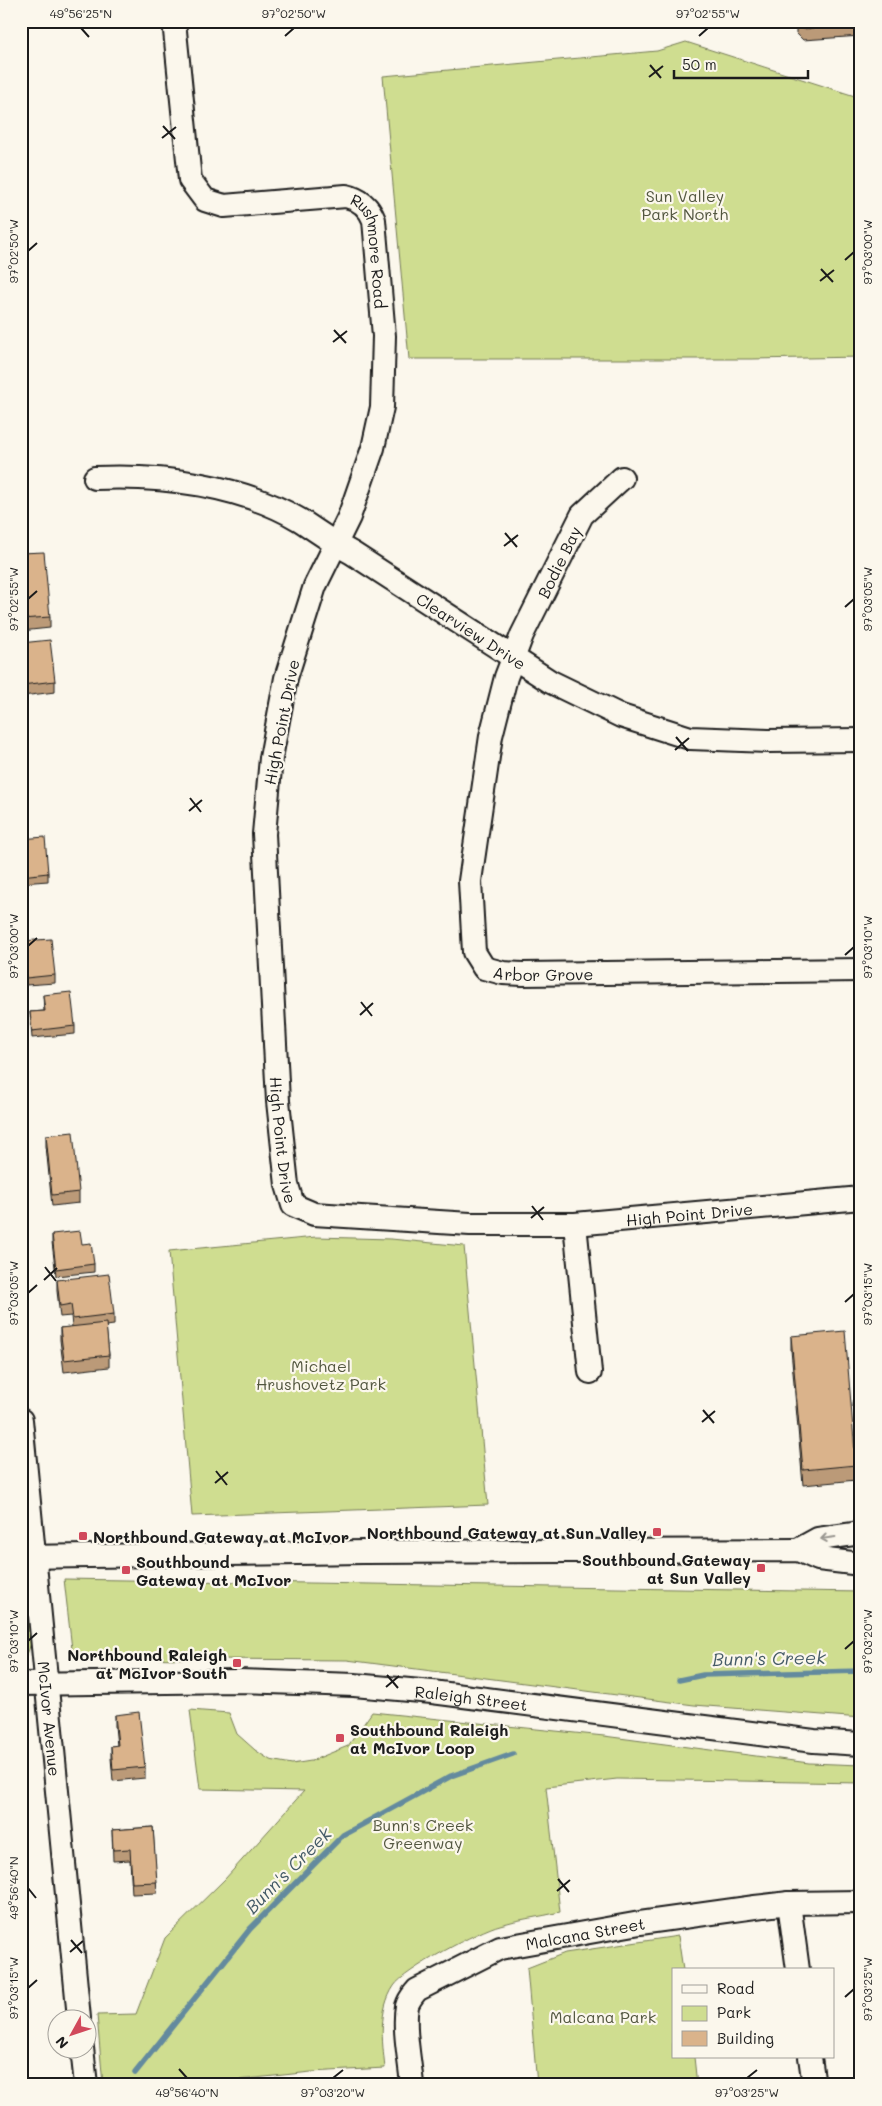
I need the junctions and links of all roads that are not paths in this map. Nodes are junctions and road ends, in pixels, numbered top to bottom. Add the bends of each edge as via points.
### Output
1 (174, 21) edge
2 (95, 478) dead end
3 (622, 478) dead end
4 (335, 544) junction
5 (513, 659) junction
6 (861, 740) edge
7 (861, 970) edge
8 (861, 1198) edge
9 (575, 1224) junction
10 (590, 1372) dead end
11 (21, 1420) edge
12 (861, 1533) edge
13 (798, 1550) junction
14 (28, 1557) edge
15 (861, 1564) edge
16 (21, 1684) edge
17 (46, 1684) junction
18 (861, 1744) edge
19 (861, 1902) edge
20 (789, 1903) junction
21 (798, 1968) edge
22 (78, 2008) edge
23 (83, 2058) edge
24 (810, 2058) edge
25 (86, 2085) edge
26 (412, 2085) edge
27 (814, 2085) edge

1 - 4 street, Rushmore Road via 190,180 205,200 224,206 346,196 363,204 374,220 384,336 382,407 370,457 349,517
2 - 4 street, Clearview Drive via 130,476 174,480 238,494 300,520
3 - 5 street, Bodie Bay via 582,515
4 - 5 street, Clearview Drive
4 - 9 street, High Point Drive via 316,586 286,678 271,758 264,834 278,1101 287,1185 293,1205 314,1214 470,1224
5 - 6 street, Clearview Drive via 551,682 621,716 690,738
5 - 7 street, Arbor Grove via 491,736 470,881 474,952 484,968 523,974
8 - 9 street, High Point Drive
9 - 10 street
11 - 14 street, McIvor Avenue
12 -> 13 street via 818,1539
13 - 14 street
13 - 15 street via 818,1559
14 - 17 street, McIvor Avenue
16 - 17 street, Raleigh Street
17 - 18 street, Raleigh Street via 239,1681 354,1685
17 - 22 street, McIvor Avenue
19 - 20 street, Malcana Street
20 - 21 street
20 - 26 street, Malcana Street via 640,1923 500,1948 418,1990 411,1997 406,2019
23 - 25 street
24 - 27 street

